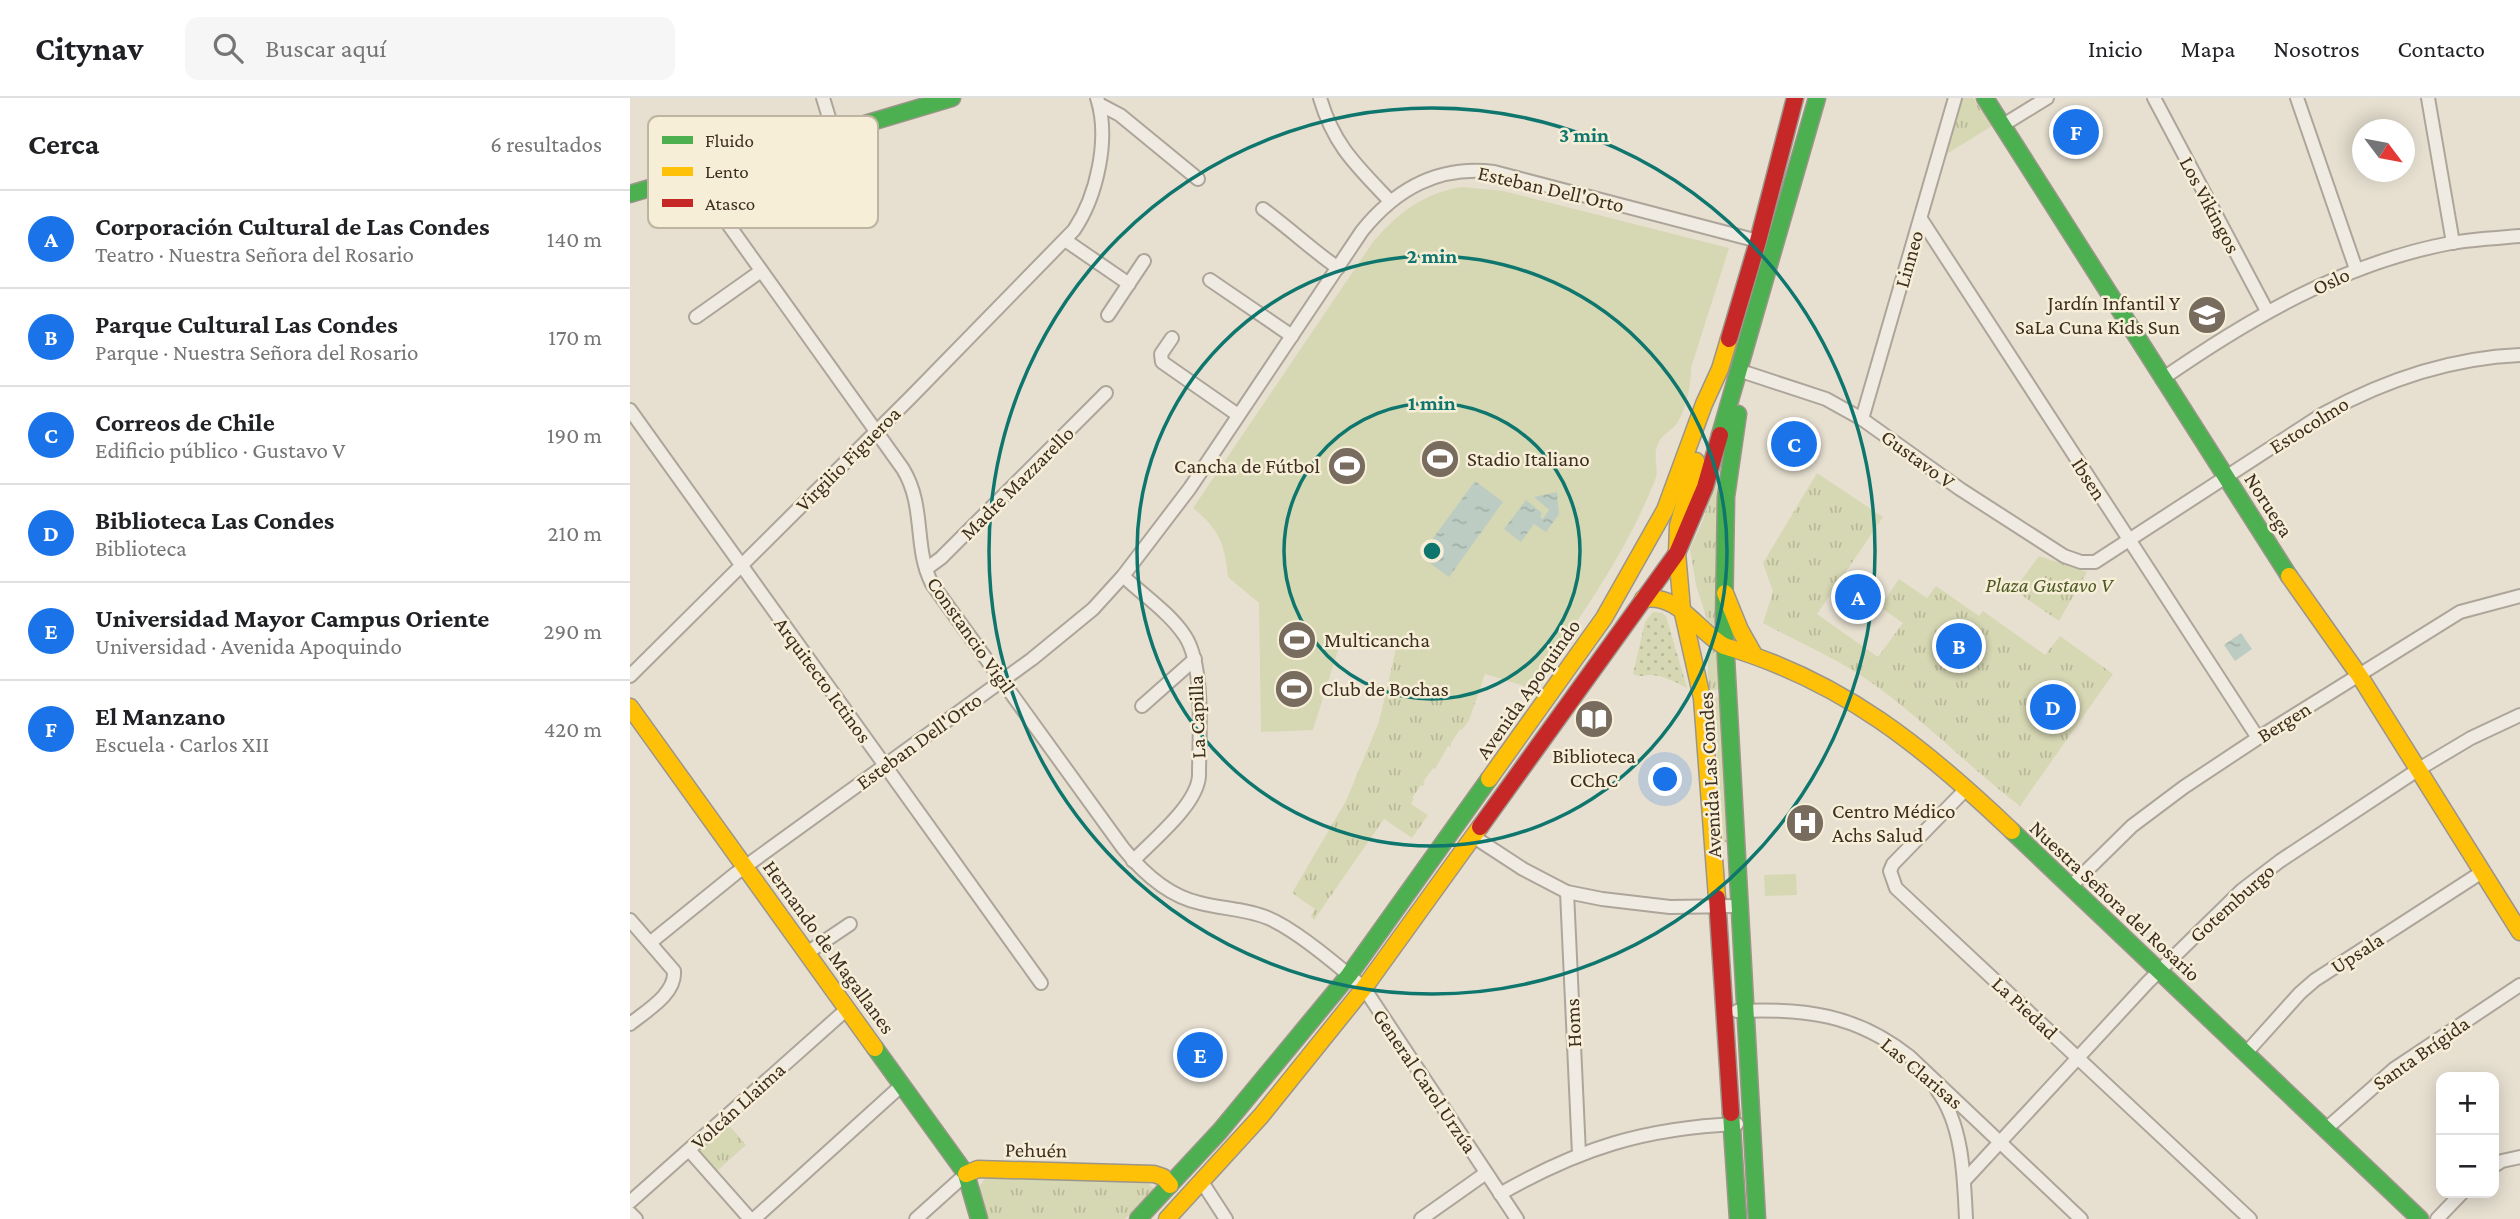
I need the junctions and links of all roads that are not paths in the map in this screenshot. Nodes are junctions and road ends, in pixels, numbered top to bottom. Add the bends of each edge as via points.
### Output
1 (823, 98) edge
2 (952, 98) edge
3 (1320, 98) edge
4 (1795, 98) edge
5 (1817, 98) edge
6 (1955, 98) edge
7 (1985, 98) edge
8 (2047, 98) edge
9 (2154, 98) edge
10 (2297, 98) edge
11 (2428, 98) edge
12 (1100, 100) edge
13 (828, 116) edge
14 (878, 121) edge
15 (2003, 125) junction
16 (1198, 179) dead end
17 (648, 189) edge
18 (630, 194) edge
19 (1390, 201) junction
20 (1263, 209) dead end
21 (1921, 219) junction
22 (731, 228) edge
23 (2520, 236) edge
24 (1065, 240) junction
25 (1758, 241) junction
26 (2453, 243) junction
27 (1144, 261) dead end
28 (1338, 268) junction
29 (2356, 269) junction
30 (761, 271) junction
31 (1210, 280) dead end
32 (1129, 284) junction
33 (2267, 312) junction
34 (1108, 315) dead end
35 (696, 317) dead end
36 (1752, 330) junction
37 (1292, 336) junction
38 (1172, 338) dead end
39 (2520, 355) edge
40 (1720, 369) junction
41 (1747, 373) junction
42 (2162, 379) junction
43 (1106, 394) dead end
44 (630, 410) edge
45 (1238, 415) junction
46 (1863, 419) junction
47 (876, 431) junction
48 (2226, 478) junction
49 (2128, 539) junction
50 (1677, 553) junction
51 (2081, 562) joint
52 (741, 566) junction
53 (926, 569) junction
54 (1123, 576) junction
55 (1722, 585) junction
56 (2520, 596) edge
57 (1643, 599) junction
58 (1682, 609) junction
59 (1724, 646) junction
60 (1753, 653) junction
61 (1195, 659) junction
62 (2359, 675) junction
63 (630, 676) edge
64 (1003, 681) junction
65 (1142, 706) dead end
66 (630, 707) edge
67 (2520, 715) edge
68 (2258, 738) junction
69 (885, 766) junction
70 (2419, 769) junction
71 (1967, 788) junction
72 (1474, 837) junction
73 (1133, 861) junction
74 (746, 867) junction
75 (2482, 872) junction
76 (2070, 887) junction
77 (1567, 892) junction
78 (1716, 906) junction
79 (1737, 906) junction
80 (630, 920) edge
81 (850, 924) dead end
82 (2520, 932) edge
83 (651, 942) junction
84 (807, 953) junction
85 (2159, 971) junction
86 (1349, 975) junction
87 (1041, 983) dead end
88 (2520, 985) edge
89 (1364, 988) junction
90 (847, 1009) junction
91 (1745, 1011) junction
92 (1726, 1012) junction
93 (630, 1024) edge
94 (2246, 1052) junction
95 (1910, 1057) junction
96 (2077, 1057) junction
97 (902, 1085) junction
98 (1732, 1124) junction
99 (1752, 1124) junction
100 (2327, 1128) junction
101 (2000, 1141) junction
102 (689, 1150) junction
103 (1579, 1154) junction
104 (2520, 1157) edge
105 (2499, 1163) edge
106 (1486, 1173) junction
107 (966, 1174) junction
108 (1964, 1181) junction
109 (1202, 1182) junction
110 (1170, 1185) junction
111 (1500, 1194) junction
112 (2457, 1198) edge
113 (630, 1202) edge
114 (630, 1213) edge
115 (636, 1219) edge
116 (752, 1219) edge
117 (916, 1219) edge
118 (979, 1219) edge
119 (1138, 1219) edge
120 (1166, 1219) edge
121 (1226, 1219) edge
122 (1421, 1219) edge
123 (1517, 1219) edge
124 (1738, 1219) edge
125 (1757, 1219) edge
126 (1966, 1219) edge
127 (2081, 1219) edge
128 (2250, 1219) edge
129 (2420, 1219) edge
130 (2437, 1219) edge

1 - 13 street
2 - 14 main road
3 - 19 street via 1344,152
4 - 25 main road, Avenida Apoquindo
5 - 36 main road, Avenida Apoquindo
6 - 21 street, Linneo
7 - 15 main road, Noruega
8 - 15 street
9 - 33 street, Los Vikingos
10 - 29 street
11 - 26 street
12 - 16 street, Virgilio Figueroa
12 - 24 street, Virgilio Figueroa via 1095,185 1086,209
15 - 42 main road, Noruega
17 - 18 main road
19 - 25 street, Esteban Dell'Orto via 1434,176 1482,170
19 - 28 street, Esteban Dell'Orto
20 - 28 street
21 - 46 street, Linneo
21 - 49 street, Ibsen
22 - 30 street, Constancio Vigil
23 - 26 street, Oslo
24 - 32 street
24 - 47 street, Virgilio Figueroa
25 - 40 main road, Avenida Apoquindo
26 - 29 street, Oslo
27 - 32 street
28 - 37 street, Esteban Dell'Orto
29 - 33 street, Oslo
30 - 35 street
30 - 47 street, Constancio Vigil
31 - 37 street
32 - 34 street
33 - 42 street, Oslo
36 - 41 main road, Avenida Las Condes
36 - 50 main road, Avenida Apoquindo via 1705,487
37 - 45 street, Esteban Dell'Orto
38 - 45 street via 1161,354 1162,362
39 - 48 street, Estocolmo via 2463,360 2361,393
40 - 50 main road, Avenida Las Condes via 1678,526
40 - 86 main road, Avenida Apoquindo via 1664,510 1604,618
41 - 46 street, Gustavo V via 1826,399
41 - 55 main road, Avenida Las Condes via 1727,482
42 - 48 main road, Noruega
43 - 53 street, Madre Mazzarello
44 - 52 street, Arquitecto Ictinos
45 - 54 street, Esteban Dell'Orto
46 - 51 street, Gustavo V via 1960,489 2064,556
47 - 52 street, Virgilio Figueroa
47 - 53 street, Constancio Vigil via 914,490
48 - 49 street, Estocolmo
48 - 62 main road, Noruega
49 - 51 street, Estocolmo via 2095,562
49 - 68 street, Ibsen
50 - 57 main road, Avenida Apoquindo
50 - 58 main road, Avenida Las Condes
52 - 63 street, Virgilio Figueroa
52 - 69 street, Arquitecto Ictinos
53 - 64 street, Constancio Vigil via 932,584
54 - 61 street, La Capilla via 1179,627
54 - 64 street, Esteban Dell'Orto via 1075,624
55 - 59 main road, Avenida Las Condes
55 - 60 main road
56 - 62 street, Bergen via 2460,612
57 - 58 main road via 1660,597
57 - 72 main road, Avenida Apoquindo
58 - 59 main road via 1709,638
58 - 78 main road, Avenida Las Condes via 1702,698
59 - 60 main road, Nuestra Señora del Rosario
59 - 79 main road, Avenida Las Condes
60 - 71 main road, Nuestra Señora del Rosario via 1863,706
61 - 65 street
61 - 73 street, La Capilla via 1197,789
62 - 68 street, Bergen
62 - 70 main road, Noruega
64 - 69 street, Esteban Dell'Orto
64 - 73 street, Constancio Vigil
66 - 74 main road, Hernando de Magallanes
67 - 70 street, Gotemburgo
68 - 76 street, Bergen via 2132,826
69 - 74 street, Esteban Dell'Orto
69 - 87 street, Arquitecto Ictinos
70 - 75 main road, Noruega
70 - 85 street, Gotemburgo via 2262,873
71 - 76 main road, Nuestra Señora del Rosario
71 - 96 street, La Piedad via 1893,864 1891,879
72 - 77 street
72 - 89 main road, Avenida Apoquindo
73 - 86 street, Constancio Vigil via 1182,897 1271,919
74 - 83 street, Esteban Dell'Orto
74 - 84 main road, Hernando de Magallanes
75 - 82 main road, Noruega
75 - 94 street, Upsala via 2315,980
76 - 85 main road, Nuestra Señora del Rosario
77 - 78 street via 1670,907
77 - 103 street, Homs
78 - 79 street
78 - 92 main road, Avenida Las Condes
79 - 91 main road, Avenida Las Condes
80 - 83 street
81 - 84 street
83 - 93 street via 674,971 674,981
84 - 90 main road, Hernando de Magallanes
85 - 94 main road, Nuestra Señora del Rosario
85 - 96 street, Gotemburgo
86 - 89 street, Constancio Vigil
86 - 110 main road, Avenida Apoquindo
88 - 100 street, Santa Brígida via 2386,1075
89 - 106 street, General Carol Urzúa
89 - 109 main road, Avenida Apoquindo
90 - 97 main road, Hernando de Magallanes
90 - 102 street, Volcán Llaima
91 - 92 street, Las Clarisas
91 - 95 street, Las Clarisas via 1834,1016 1881,1037
91 - 99 main road, Avenida Las Condes
92 - 98 main road, Avenida Las Condes
94 - 100 main road, Nuestra Señora del Rosario
95 - 101 street, Las Clarisas
95 - 108 street via 1940,1093 1949,1113
96 - 101 street, Gotemburgo
96 - 128 street, La Piedad
97 - 107 main road, Hernando de Magallanes
97 - 116 street
98 - 99 street
98 - 103 street via 1651,1132
98 - 124 main road, Avenida Las Condes
99 - 125 main road, Avenida Las Condes
100 - 129 main road, Nuestra Señora del Rosario
101 - 108 street, Gotemburgo
101 - 127 street, Las Clarisas
102 - 113 street, Volcán Llaima
102 - 116 street
103 - 111 street
104 - 105 street
106 - 111 street, General Carol Urzúa
106 - 122 street, General Carol Urzúa
107 - 110 main road, Pehuén via 978,1169 1154,1174
107 - 117 street
107 - 118 main road, Hernando de Magallanes
108 - 126 street
109 - 120 main road, Avenida Apoquindo
109 - 121 street
110 - 119 main road, Avenida Apoquindo
110 - 120 main road via 1173,1196
111 - 123 street, General Carol Urzúa
112 - 130 street
114 - 115 street

